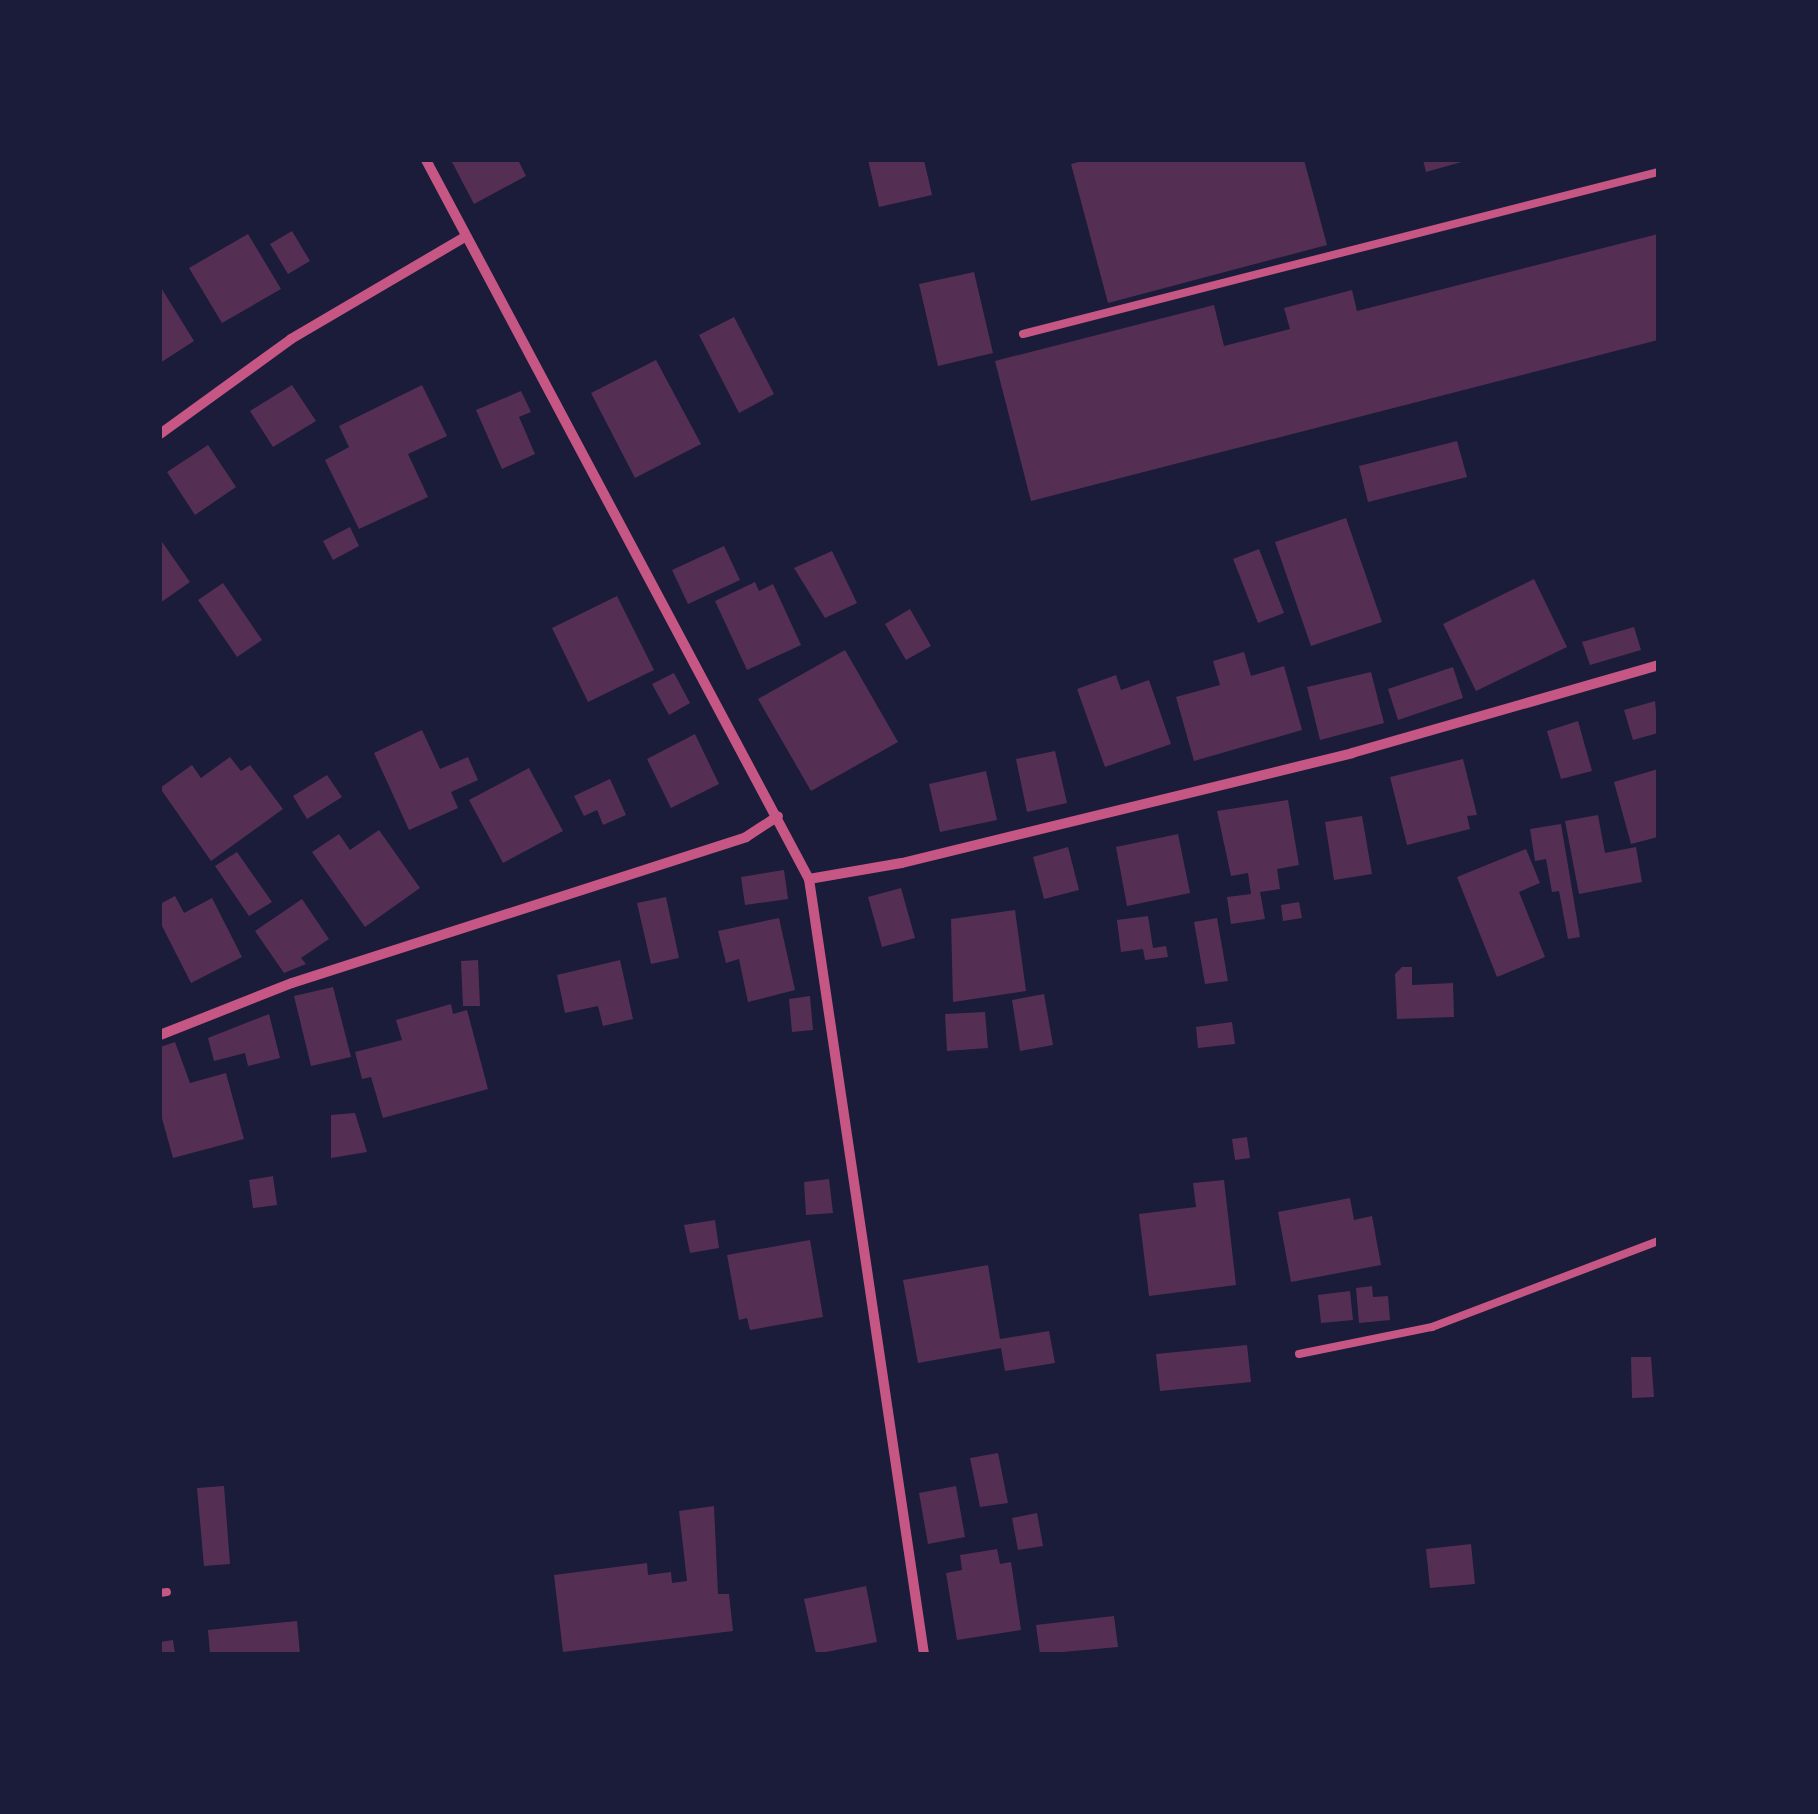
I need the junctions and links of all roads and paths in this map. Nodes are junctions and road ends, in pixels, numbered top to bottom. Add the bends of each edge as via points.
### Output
1 (426, 160) edge
2 (1658, 172) edge
3 (465, 237) junction
4 (1022, 334) dead end
5 (160, 434) edge
6 (1658, 665) edge
7 (778, 816) junction
8 (809, 879) junction
9 (160, 1035) edge
10 (1658, 1242) edge
11 (1299, 1354) dead end
12 (924, 1654) edge

1 - 3 street
2 - 4 lane
3 - 5 street via 291,339
3 - 7 street
6 - 8 street via 1352,752
7 - 8 street
7 - 9 street via 746,837 292,982
8 - 12 street
10 - 11 lane via 1432,1327

